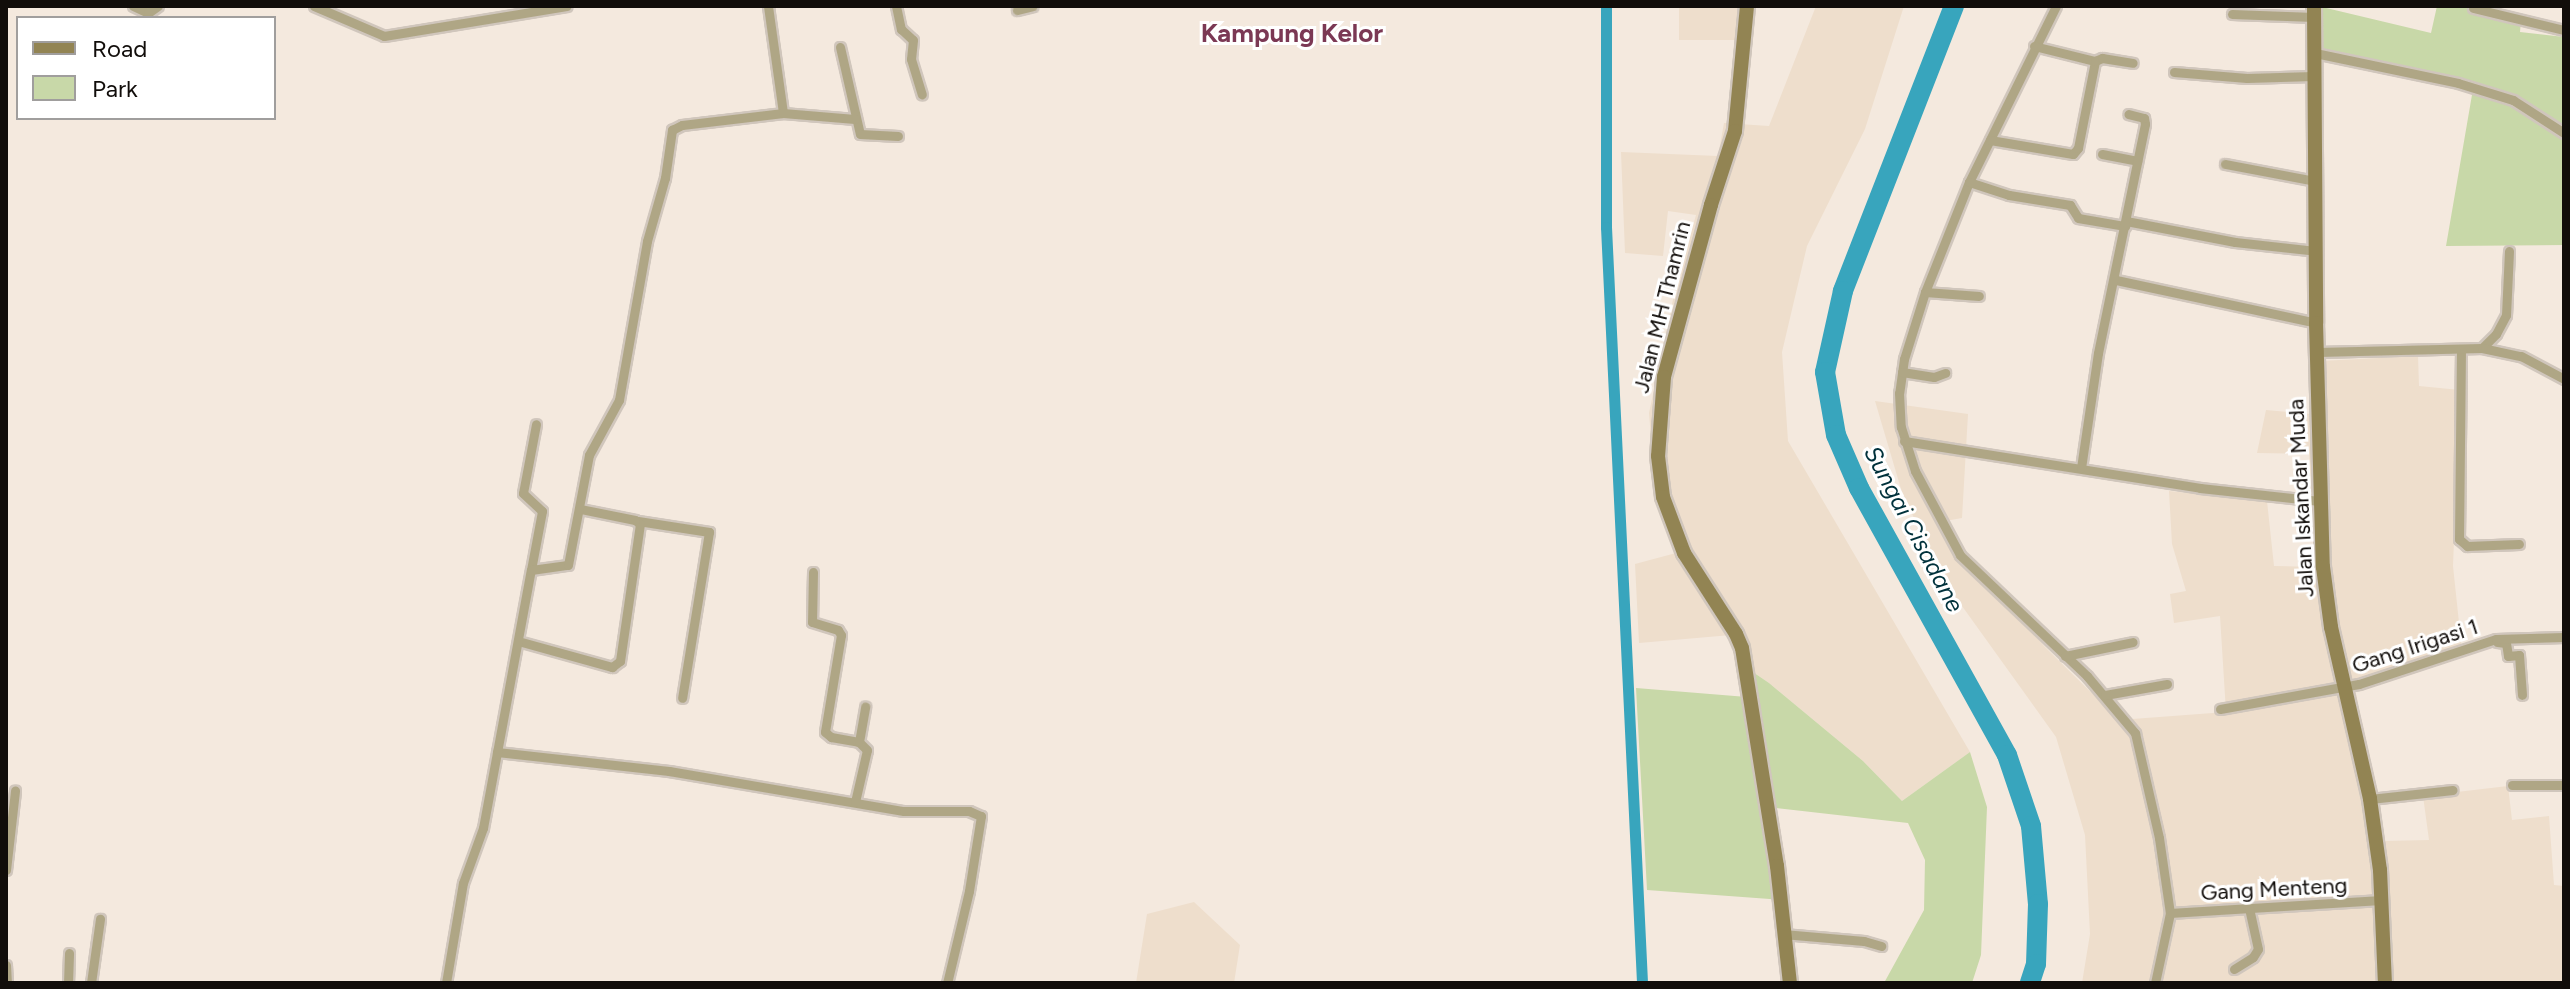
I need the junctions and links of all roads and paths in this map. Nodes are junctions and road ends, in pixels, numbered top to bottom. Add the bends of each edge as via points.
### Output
1 (133, 6) edge
2 (158, 6) edge
3 (314, 6) edge
4 (567, 6) edge
5 (768, 6) edge
6 (896, 6) edge
7 (1033, 6) edge
8 (1747, 6) edge
9 (2056, 6) edge
10 (2473, 8) edge
11 (1017, 10) dead end
12 (2314, 12) edge
13 (2232, 14) dead end
14 (2564, 30) edge
15 (2034, 46) junction
16 (840, 47) dead end
17 (2315, 53) junction
18 (2095, 61) junction
19 (2133, 63) dead end
20 (2174, 72) dead end
21 (2313, 76) junction
22 (922, 94) dead end
23 (783, 113) junction
24 (2128, 114) dead end
25 (855, 119) junction
26 (2564, 133) edge
27 (898, 136) dead end
28 (1990, 140) junction
29 (2102, 154) dead end
30 (2137, 161) junction
31 (2225, 164) dead end
32 (2315, 181) junction
33 (1969, 182) junction
34 (2125, 223) junction
35 (2316, 251) junction
36 (2509, 251) dead end
37 (2116, 280) junction
38 (1925, 292) junction
39 (1979, 296) dead end
40 (2316, 323) junction
41 (2482, 348) junction
42 (2461, 349) junction
43 (2317, 352) junction
44 (1902, 372) junction
45 (1945, 373) dead end
46 (2564, 379) edge
47 (536, 424) dead end
48 (1904, 441) junction
49 (2081, 468) junction
50 (2319, 501) junction
51 (581, 509) junction
52 (638, 521) junction
53 (2519, 544) dead end
54 (531, 570) junction
55 (813, 572) dead end
56 (2564, 637) edge
57 (2496, 640) junction
58 (518, 641) junction
59 (2133, 642) dead end
60 (2065, 656) junction
61 (2167, 684) dead end
62 (2346, 694) junction
63 (2105, 695) junction
64 (2522, 695) dead end
65 (682, 698) dead end
66 (865, 707) dead end
67 (2220, 709) dead end
68 (859, 742) junction
69 (497, 752) junction
70 (2512, 785) dead end
71 (2564, 785) edge
72 (2453, 790) dead end
73 (15, 791) dead end
74 (2370, 799) junction
75 (855, 802) junction
76 (6, 870) edge
77 (2381, 900) junction
78 (2249, 908) junction
79 (2170, 913) junction
80 (100, 919) dead end
81 (1783, 934) junction
82 (1881, 946) dead end
83 (69, 953) dead end
84 (6, 965) edge
85 (2234, 969) dead end
86 (7, 983) edge
87 (68, 983) edge
88 (91, 983) edge
89 (446, 983) edge
90 (947, 983) edge
91 (1790, 983) edge
92 (2155, 983) edge
93 (2385, 983) edge

1 - 2 street via 148,13
3 - 4 street via 384,36
5 - 23 street
6 - 22 street via 901,29 913,40 911,59
7 - 11 street
8 - 81 street, Jalan MH Thamrin via 1735,131 1664,377 1658,456 1663,497 1684,553 1742,648
9 - 15 street
10 - 14 street
12 - 13 street
12 - 17 street, Jalan Iskandar Muda
15 - 18 street
15 - 28 street
16 - 25 street
17 - 21 street, Jalan Iskandar Muda
17 - 26 street via 2513,100
18 - 19 street
18 - 28 street via 2073,154
20 - 21 street
21 - 32 street, Jalan Iskandar Muda
23 - 25 street
23 - 51 street via 675,127 647,241 619,400 589,455
24 - 30 street via 2146,119
25 - 27 street via 862,135
28 - 33 street
29 - 30 street
30 - 34 street
31 - 32 street
32 - 35 street, Jalan Iskandar Muda
33 - 34 street via 2070,205 2078,218
33 - 38 street
34 - 35 street
34 - 37 street
35 - 40 street, Jalan Iskandar Muda
36 - 41 street via 2506,315
37 - 40 street
37 - 49 street via 2098,353
38 - 39 street
38 - 44 street
40 - 43 street, Jalan Iskandar Muda
41 - 42 street
41 - 46 street via 2521,356
42 - 43 street
42 - 53 street via 2459,539 2467,546
43 - 50 street, Jalan Iskandar Muda
44 - 45 street via 1934,377
44 - 48 street via 1899,411
47 - 54 street via 523,493 542,511
48 - 49 street
48 - 60 street via 1960,555
49 - 50 street
50 - 62 street, Jalan Iskandar Muda via 2331,627
51 - 52 street
51 - 54 street via 568,565
52 - 58 street via 617,666
52 - 65 street via 709,532
54 - 58 street
55 - 68 street via 812,622 841,635 825,732
56 - 57 street, Gang Irigasi 1
57 - 62 street, Gang Irigasi 1
57 - 64 street via 2506,643 2508,656 2519,655
58 - 69 street
59 - 60 street
60 - 63 street
61 - 63 street
62 - 67 street, Gang Irigasi 1
62 - 74 street, Jalan Iskandar Muda
63 - 79 street via 2137,738
66 - 68 street
68 - 75 street via 867,750
69 - 75 street via 669,771
69 - 89 street via 483,828 463,883
70 - 71 street
72 - 74 street
73 - 76 street
74 - 77 street, Jalan Iskandar Muda
75 - 90 street via 927,813 969,811 982,818
77 - 78 street, Gang Menteng
77 - 93 street, Jalan Iskandar Muda
78 - 79 street, Gang Menteng
78 - 85 street via 2258,949
79 - 92 street
80 - 88 street
81 - 82 street
81 - 91 street, Jalan MH Thamrin
83 - 87 street
84 - 86 street

